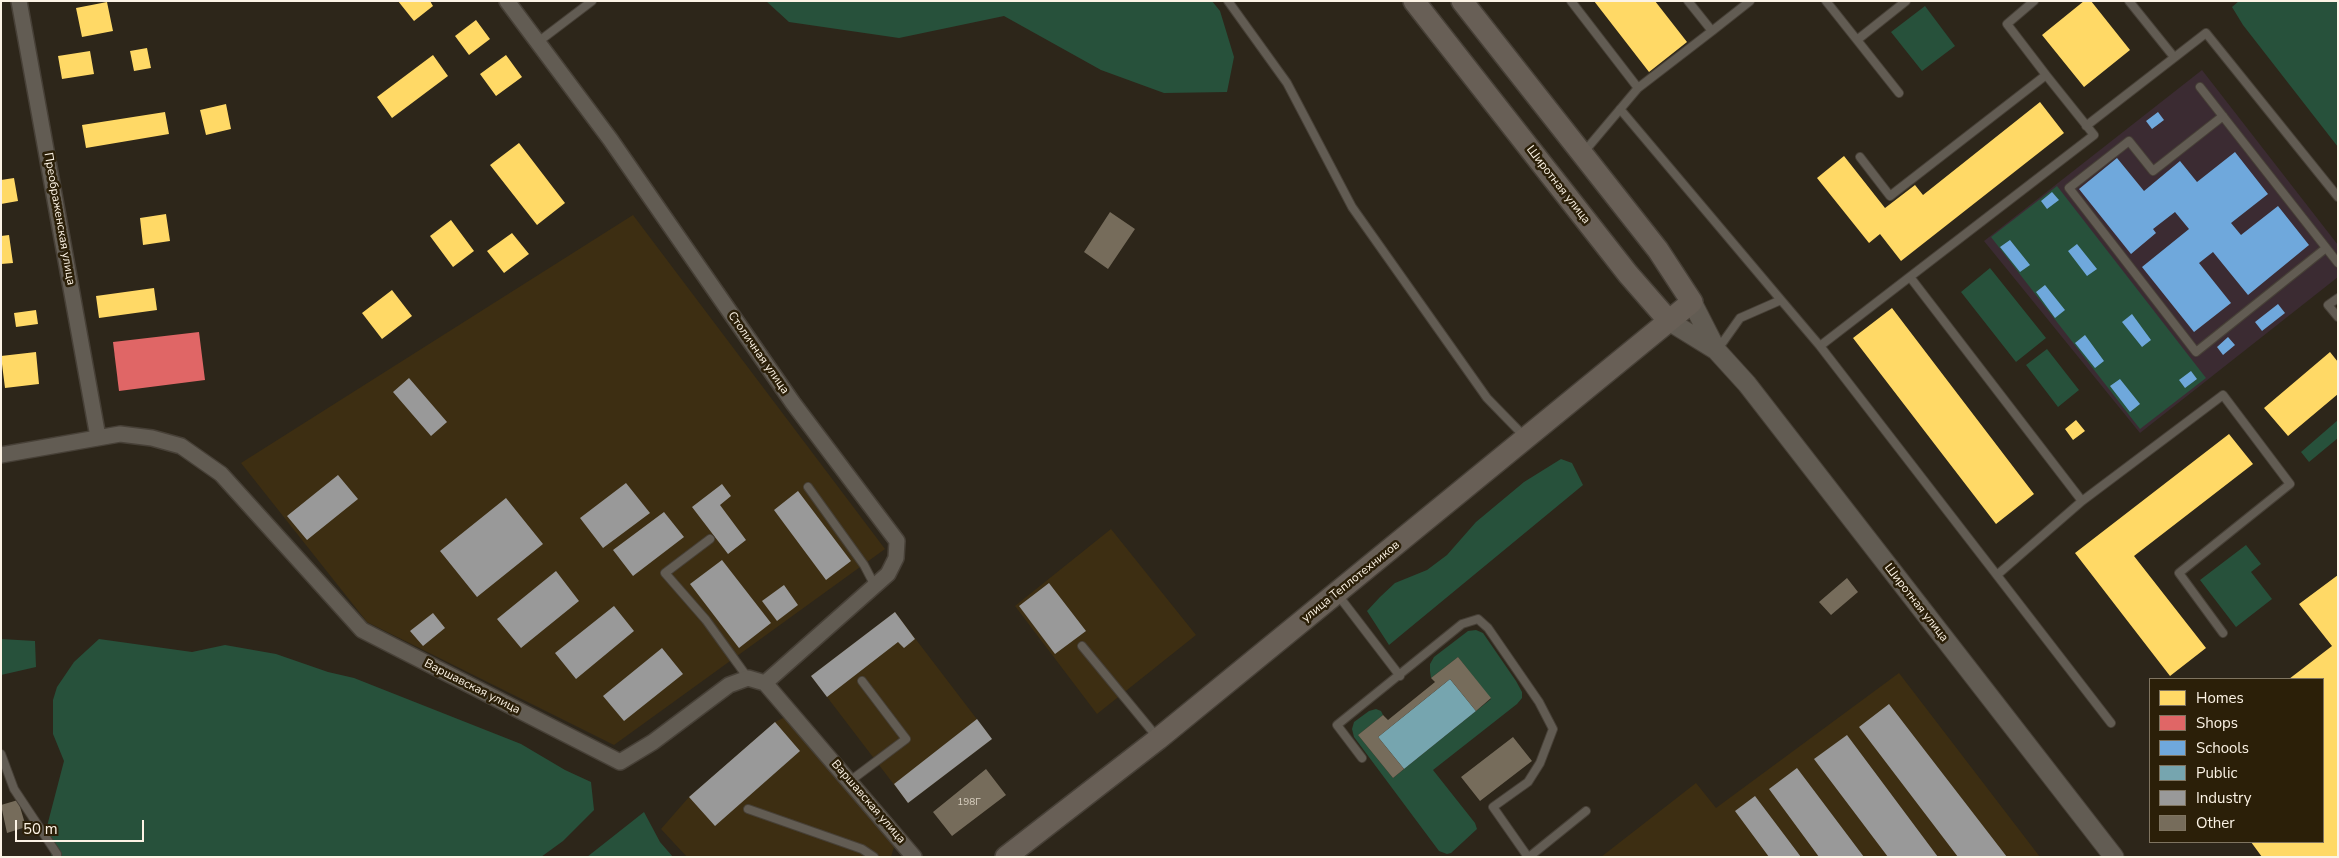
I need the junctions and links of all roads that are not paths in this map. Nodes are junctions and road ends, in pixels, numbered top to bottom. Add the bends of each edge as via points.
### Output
1 (19, 1) edge
2 (507, 1) edge
3 (592, 1) edge
4 (1228, 1) edge
5 (1414, 1) edge
6 (1462, 1) edge
7 (1570, 1) edge
8 (1688, 1) edge
9 (1750, 1) edge
10 (1826, 1) edge
11 (1906, 1) edge
12 (2034, 1) edge
13 (2129, 1) edge
14 (1712, 31) junction
15 (1857, 40) junction
16 (538, 42) junction
17 (2174, 57) junction
18 (2046, 75) junction
19 (2200, 87) dead end
20 (1638, 88) junction
21 (1899, 93) dead end
22 (1620, 109) junction
23 (2223, 116) junction
24 (2086, 126) junction
25 (1582, 154) junction
26 (1860, 157) dead end
27 (2338, 197) edge
28 (2326, 248) junction
29 (2338, 263) edge
30 (1910, 277) junction
31 (2338, 298) edge
32 (1781, 300) junction
33 (1692, 302) junction
34 (2338, 317) edge
35 (1669, 321) junction
36 (1820, 346) junction
37 (1717, 351) junction
38 (98, 437) junction
39 (1526, 438) junction
40 (1, 455) edge
41 (808, 487) dead end
42 (2082, 502) junction
43 (710, 539) dead end
44 (1997, 575) junction
45 (875, 586) junction
46 (1337, 594) junction
47 (2224, 634) dead end
48 (1082, 646) dead end
49 (1400, 676) junction
50 (748, 678) junction
51 (862, 681) dead end
52 (765, 683) junction
53 (2111, 723) dead end
54 (1158, 739) junction
55 (1, 754) edge
56 (1362, 758) dead end
57 (850, 781) junction
58 (748, 809) dead end
59 (1586, 811) dead end
60 (57, 857) edge
61 (874, 857) edge
62 (914, 857) edge
63 (1006, 857) edge
64 (1528, 857) edge
65 (2114, 857) edge

1 - 38 street, Преображенская улица
2 - 16 street, Столичная улица
3 - 16 lane
4 - 39 lane via 1287,83 1352,207 1487,398
5 - 35 main road, Широтная улица via 1628,274
6 - 25 main road, Широтная улица
7 - 20 lane
8 - 14 lane
9 - 14 lane
10 - 15 lane
11 - 15 lane
12 - 18 lane via 2007,24
13 - 17 lane
14 - 20 lane
15 - 21 lane
16 - 45 street, Столичная улица via 610,139 793,403 897,541 896,558 888,574
17 - 24 lane
17 - 27 lane via 2206,32
18 - 24 lane
18 - 26 lane via 1890,196
19 - 23 lane
20 - 22 lane
22 - 25 lane
22 - 32 lane
23 - 28 lane
23 - 28 lane via 2153,171 2129,141 2069,188 2196,352
24 - 30 lane via 2094,136
25 - 33 main road, Широтная улица via 1658,250
28 - 29 lane
30 - 36 lane
30 - 42 lane
31 - 34 lane via 2328,305
32 - 36 lane
32 - 37 lane via 1740,318
33 - 35 main road, улица Теплотехников
33 - 37 street, Широтная улица
35 - 37 street, Широтная улица
35 - 39 main road, улица Теплотехников
36 - 44 lane
37 - 65 street, Широтная улица via 1747,384
38 - 40 street, Варшавская улица
38 - 50 street, Варшавская улица via 120,434 181,446 220,474 362,630 620,762 653,742 729,685
39 - 46 main road, улица Теплотехников
41 - 45 lane via 864,565
42 - 44 lane
42 - 47 lane via 2222,394 2290,484 2179,573
43 - 50 lane via 665,573 706,620
44 - 53 lane
45 - 52 street, Столичная улица
46 - 49 lane
46 - 54 main road, улица Теплотехников
48 - 54 lane
49 - 56 lane via 1337,725
49 - 64 lane via 1462,624 1478,619 1488,628 1540,702 1553,729 1540,763 1528,782 1493,807
50 - 52 street
51 - 57 lane via 906,739
52 - 57 street, Варшавская улица
54 - 63 main road, улица Теплотехников
55 - 60 lane via 14,789
57 - 62 street, Варшавская улица
58 - 61 lane via 862,849
59 - 64 lane

